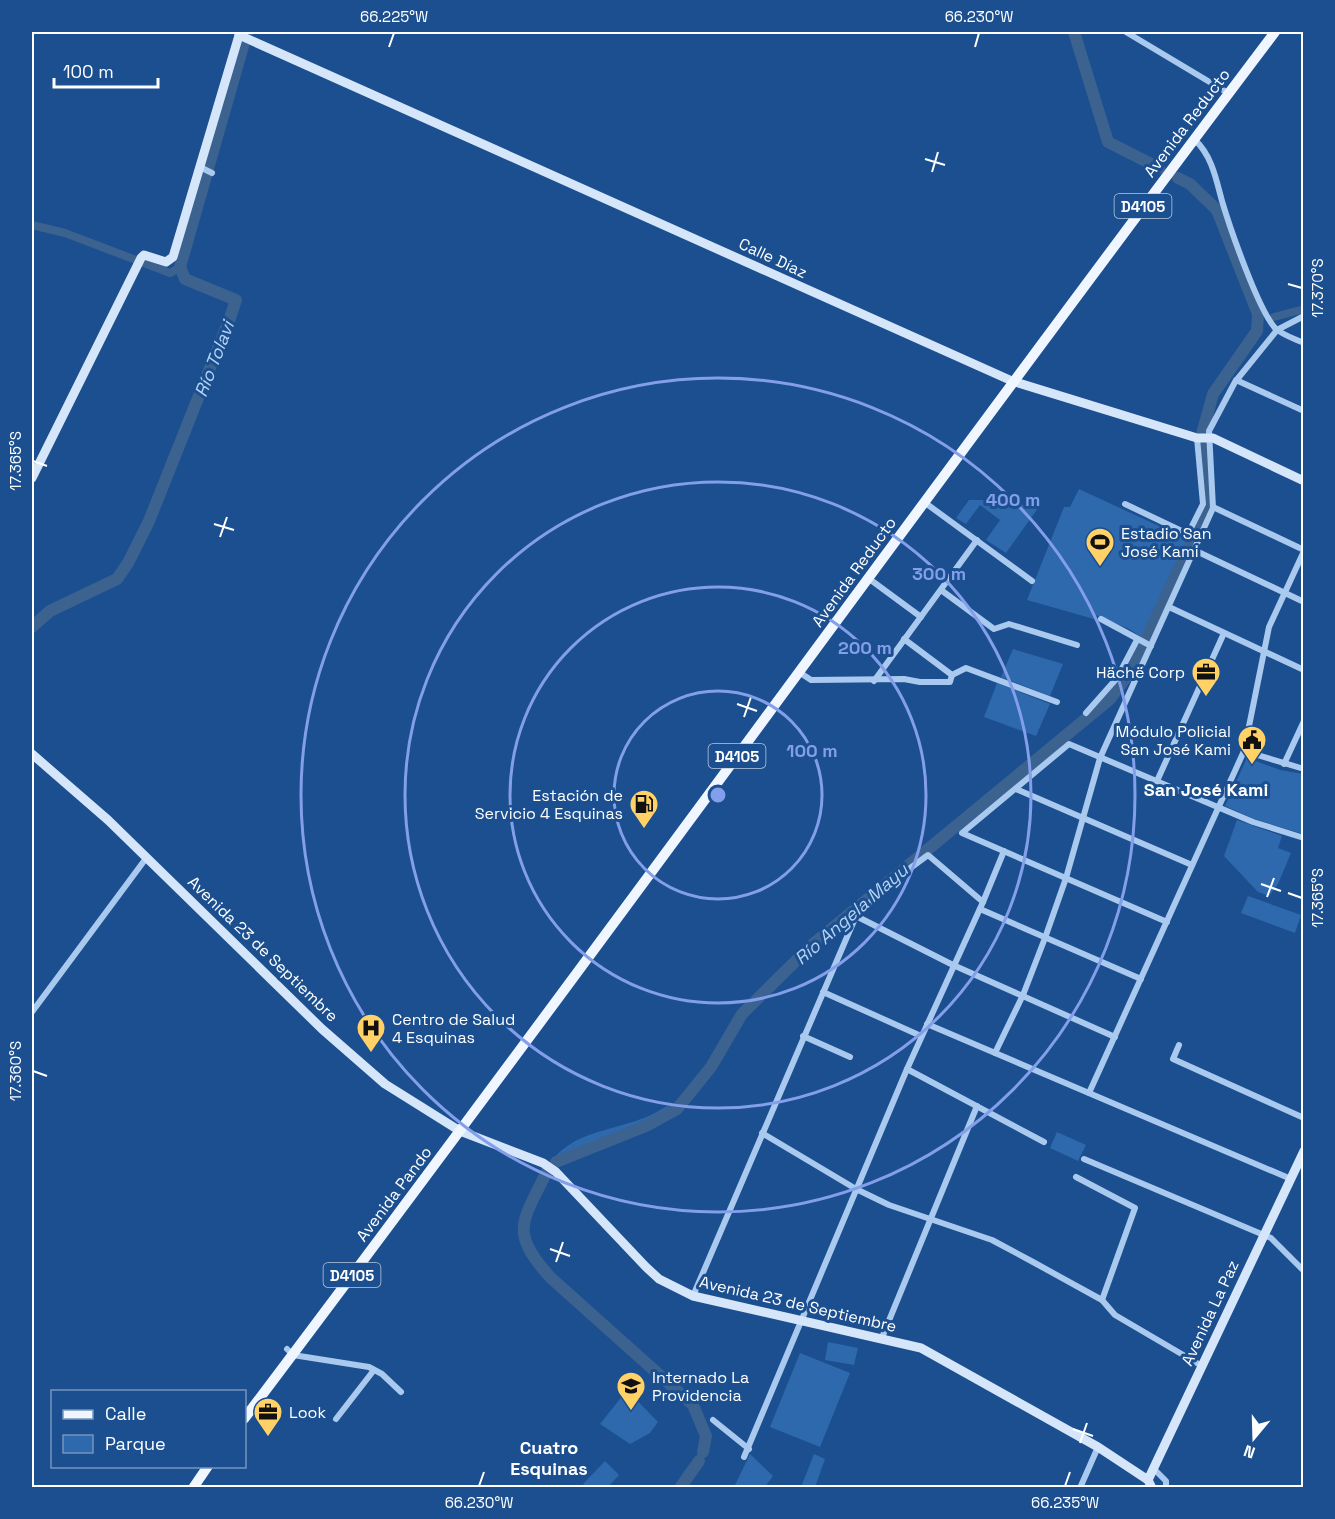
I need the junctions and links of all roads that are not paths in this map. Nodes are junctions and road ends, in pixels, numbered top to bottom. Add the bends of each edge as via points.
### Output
1 (1126, 32) edge
2 (1275, 32) edge
3 (244, 36) edge
4 (1228, 93) junction
5 (1195, 140) junction
6 (203, 168) junction
7 (212, 174) dead end
8 (1304, 316) edge
9 (1277, 330) junction
10 (1304, 343) edge
11 (1236, 380) junction
12 (1011, 381) junction
13 (1304, 411) edge
14 (1197, 438) junction
15 (1208, 439) junction
16 (32, 478) edge
17 (1304, 481) edge
18 (924, 502) junction
19 (1125, 504) dead end
20 (1214, 507) junction
21 (977, 540) junction
22 (1194, 550) junction
23 (1304, 550) edge
24 (868, 578) junction
25 (1032, 581) dead end
26 (941, 590) junction
27 (1284, 593) junction
28 (1304, 602) edge
29 (1169, 607) junction
30 (921, 616) junction
31 (1101, 619) dead end
32 (1224, 633) junction
33 (904, 639) junction
34 (1137, 640) junction
35 (1077, 645) dead end
36 (1151, 646) junction
37 (1265, 652) junction
38 (1304, 670) edge
39 (799, 672) junction
40 (952, 675) junction
41 (874, 681) junction
42 (1057, 702) dead end
43 (1086, 713) dead end
44 (1304, 721) edge
45 (1244, 750) junction
46 (32, 754) edge
47 (1100, 758) junction
48 (1284, 764) junction
49 (1304, 769) edge
50 (1157, 781) junction
51 (1016, 789) junction
52 (1217, 808) junction
53 (1082, 818) junction
54 (1304, 838) edge
55 (1004, 851) junction
56 (147, 857) junction
57 (1192, 865) junction
58 (1066, 878) junction
59 (982, 906) junction
60 (856, 916) junction
61 (1167, 922) junction
62 (1045, 938) junction
63 (953, 965) junction
64 (1141, 979) junction
65 (823, 992) junction
66 (1023, 995) junction
67 (32, 1012) edge
68 (927, 1024) junction
69 (803, 1036) junction
70 (921, 1036) junction
71 (1115, 1037) junction
72 (1179, 1045) dead end
73 (995, 1053) junction
74 (850, 1057) dead end
75 (907, 1069) junction
76 (1089, 1093) junction
77 (977, 1106) junction
78 (1304, 1118) edge
79 (460, 1131) junction
80 (762, 1133) junction
81 (1044, 1142) dead end
82 (1304, 1151) edge
83 (1084, 1158) dead end
84 (1076, 1177) dead end
85 (1291, 1179) junction
86 (856, 1189) junction
87 (931, 1219) junction
88 (1264, 1235) junction
89 (1304, 1271) edge
90 (693, 1296) junction
91 (1101, 1300) junction
92 (801, 1323) junction
93 (881, 1340) junction
94 (290, 1352) junction
95 (1202, 1366) junction
96 (374, 1370) junction
97 (401, 1392) dead end
98 (246, 1416) edge
99 (336, 1419) dead end
100 (713, 1420) dead end
101 (1098, 1447) junction
102 (749, 1449) junction
103 (744, 1457) dead end
104 (207, 1468) edge
105 (1153, 1468) junction
106 (1150, 1484) edge
107 (193, 1488) edge
108 (1080, 1488) edge
109 (1166, 1488) edge

1 - 4 street
2 - 4 main road, Avenida Reducto / D4105
3 - 6 main road
3 - 12 main road, Calle Díaz
4 - 5 main road, Avenida Reducto / D4105
5 - 9 street via 1205,149 1213,167 1223,205 1265,314
5 - 12 main road, Avenida Reducto / D4105
6 - 7 street
6 - 16 main road via 173,257 166,262 144,255 139,261
8 - 9 street
9 - 10 street
9 - 11 street
11 - 13 street
11 - 15 street
12 - 14 main road, Calle Díaz
12 - 18 main road, Avenida Reducto / D4105
14 - 15 main road, Calle Díaz
14 - 19 street via 1203,504 1188,534
15 - 17 main road, Calle Díaz via 1214,438
15 - 20 street
18 - 21 street
18 - 24 main road, Avenida Reducto / D4105
20 - 22 street
20 - 23 street
21 - 25 street
21 - 26 street
22 - 27 street
22 - 29 street
23 - 27 street
24 - 30 street
24 - 39 main road, Avenida Reducto / D4105
26 - 30 street
26 - 35 street via 994,629 1009,624
27 - 28 street
27 - 37 street via 1269,627
29 - 32 street
29 - 36 street
30 - 33 street
31 - 34 street
32 - 37 street
32 - 50 street
33 - 40 street
33 - 41 street
34 - 36 street
34 - 43 street via 1117,678
36 - 47 street
37 - 38 street
37 - 45 street
39 - 41 street via 811,680
39 - 79 main road, Avenida Reducto / D4105
40 - 41 street via 950,682
40 - 42 street via 966,668
44 - 48 street
45 - 48 street
45 - 52 street
46 - 56 main road, Avenida 23 de Septiembre
47 - 50 street
47 - 51 street via 1069,744
47 - 53 street
48 - 49 street
50 - 52 street
51 - 53 street
51 - 55 street via 962,833
52 - 54 street
52 - 57 street
53 - 57 street
53 - 58 street
55 - 58 street
55 - 59 street
56 - 67 street
56 - 79 main road, Avenida 23 de Septiembre via 330,1036 385,1084
57 - 61 street
58 - 61 street
58 - 62 street
59 - 60 street via 928,855
59 - 62 street
59 - 63 street
60 - 63 street
60 - 65 street
61 - 64 street
62 - 64 street
62 - 66 street
63 - 66 street
63 - 68 street
64 - 71 street
65 - 69 street
65 - 70 street
66 - 71 street
66 - 73 street
68 - 70 street
68 - 73 street
69 - 74 street
69 - 80 street
70 - 75 street
71 - 76 street
72 - 78 street via 1173,1059
73 - 76 street
75 - 77 street
75 - 86 street
76 - 85 street
77 - 81 street
77 - 87 street
79 - 90 main road, Avenida 23 de Septiembre via 543,1163 556,1172 659,1279
79 - 94 main road, Avenida Pando / D4105
80 - 86 street
80 - 90 street
82 - 85 main road, Avenida La Paz
83 - 88 street
84 - 91 street via 1135,1208
85 - 88 main road, Avenida La Paz
86 - 87 street
86 - 92 street
87 - 91 street via 992,1240
87 - 93 street
88 - 89 street
88 - 95 main road, Avenida La Paz
90 - 92 main road, Avenida 23 de Septiembre
91 - 95 street via 1115,1315
92 - 93 main road, Avenida 23 de Septiembre
92 - 102 street
93 - 101 main road, Avenida 23 de Septiembre via 921,1348 941,1357
94 - 96 street
94 - 98 main road, Avenida Pando / D4105
95 - 105 main road, Avenida La Paz
96 - 97 street
96 - 99 street
100 - 102 street
101 - 106 main road, Avenida 23 de Septiembre
101 - 108 street
102 - 103 street
104 - 107 main road
105 - 106 main road, Avenida La Paz
105 - 109 street via 1166,1481

